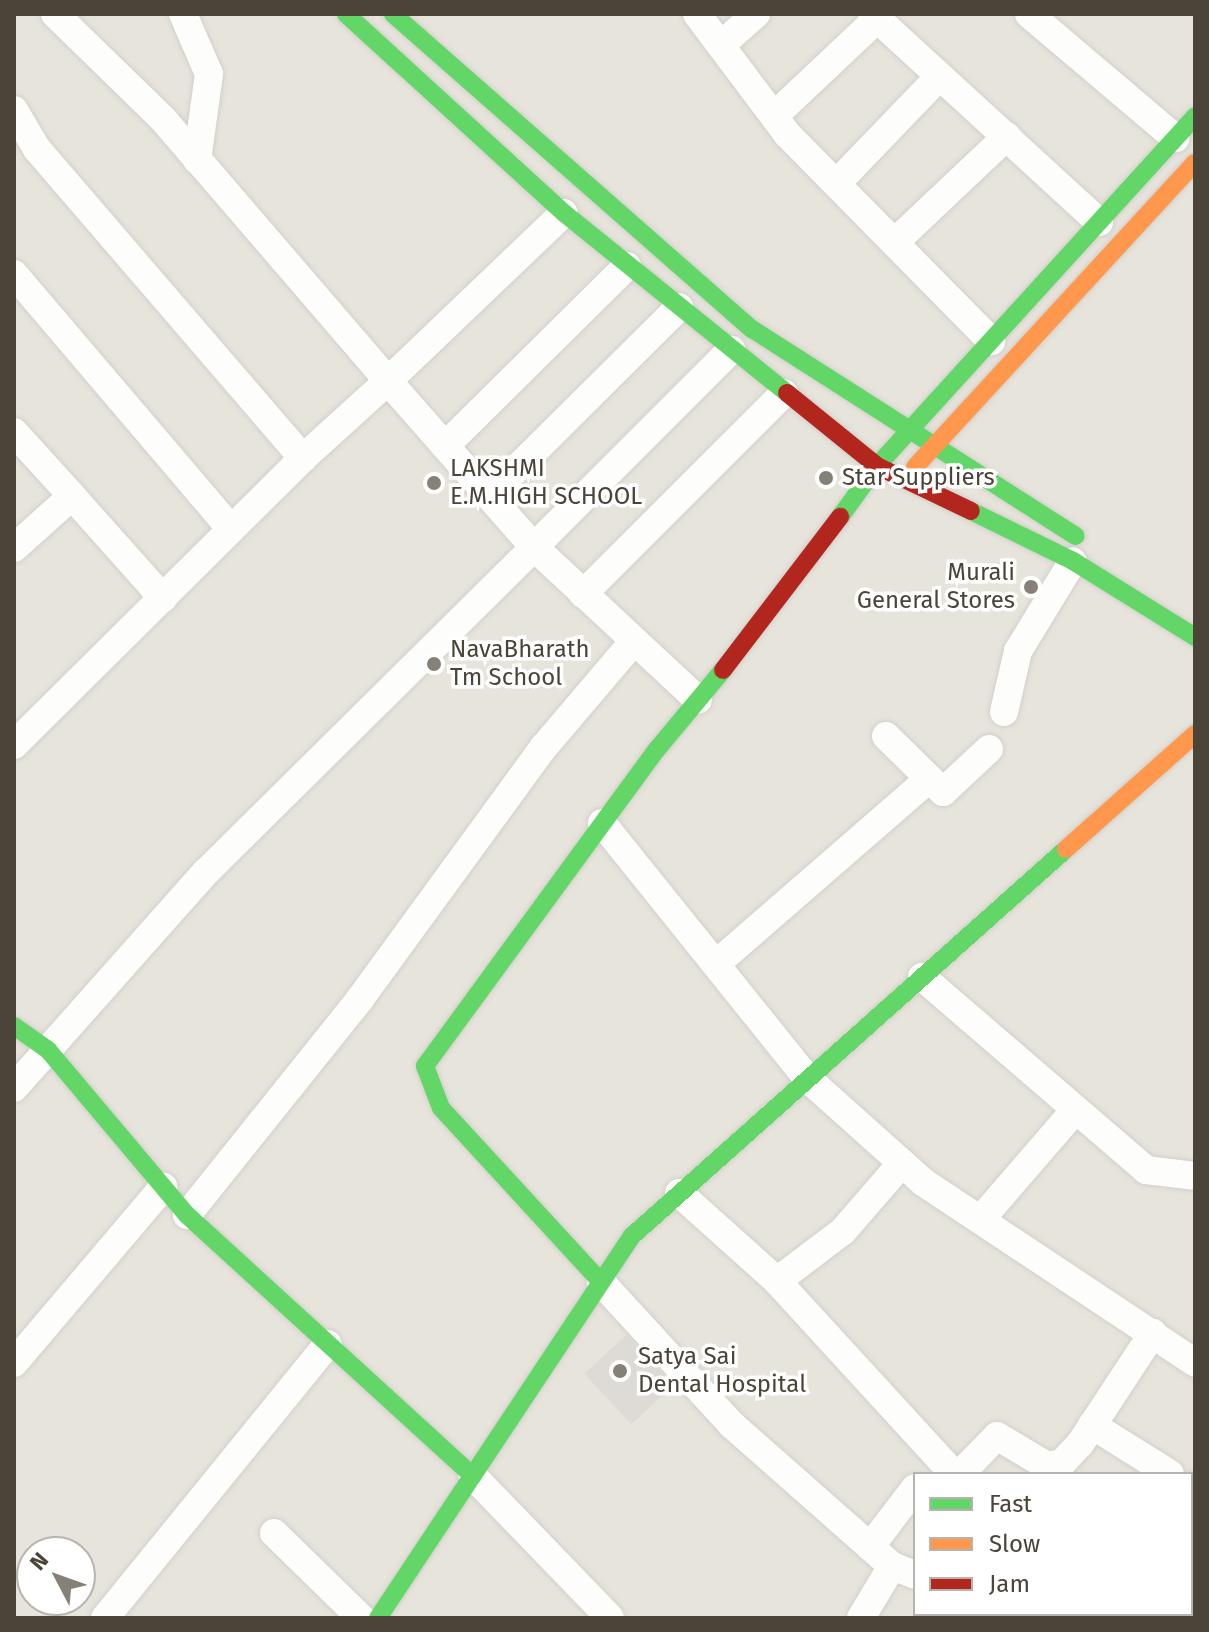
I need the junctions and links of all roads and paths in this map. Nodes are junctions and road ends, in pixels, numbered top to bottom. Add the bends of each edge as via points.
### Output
1 (55, 14) edge
2 (183, 14) edge
3 (346, 14) edge
4 (393, 14) edge
5 (697, 14) edge
6 (756, 14) edge
7 (1029, 14) edge
8 (874, 16) edge
9 (721, 45) junction
10 (938, 78) junction
11 (14, 110) edge
12 (774, 116) junction
13 (1195, 116) edge
14 (1007, 136) junction
15 (1175, 138) junction
16 (197, 160) junction
17 (1195, 163) edge
18 (837, 183) junction
19 (564, 213) junction
20 (1099, 222) junction
21 (895, 242) junction
22 (627, 266) junction
23 (14, 274) edge
24 (679, 307) junction
25 (991, 341) junction
26 (731, 350) junction
27 (388, 381) junction
28 (784, 393) junction
29 (14, 432) edge
30 (908, 433) junction
31 (445, 446) junction
32 (933, 448) junction
33 (303, 458) junction
34 (877, 466) junction
35 (902, 482) junction
36 (72, 496) junction
37 (489, 496) junction
38 (231, 529) junction
39 (534, 547) junction
40 (14, 548) edge
41 (1082, 553) junction
42 (583, 594) junction
43 (163, 598) junction
44 (1195, 637) edge
45 (633, 642) junction
46 (698, 700) junction
47 (1004, 712) dead end
48 (1195, 734) edge
49 (886, 736) dead end
50 (14, 745) edge
51 (989, 749) dead end
52 (929, 779) junction
53 (602, 823) junction
54 (716, 964) junction
55 (922, 977) junction
56 (14, 1026) edge
57 (48, 1050) junction
58 (808, 1079) junction
59 (14, 1088) edge
60 (1075, 1110) junction
61 (902, 1163) junction
62 (1195, 1176) edge
63 (163, 1187) junction
64 (679, 1193) junction
65 (187, 1215) junction
66 (981, 1219) junction
67 (777, 1281) junction
68 (601, 1282) junction
69 (1153, 1333) junction
70 (328, 1344) junction
71 (14, 1363) edge
72 (1195, 1363) edge
73 (1092, 1425) junction
74 (945, 1470) edge
75 (1167, 1472) edge
76 (473, 1476) junction
77 (913, 1491) edge
78 (274, 1533) dead end
79 (870, 1547) junction
80 (904, 1571) edge
81 (105, 1618) edge
82 (361, 1618) edge
83 (378, 1618) edge
84 (610, 1618) edge
85 (861, 1618) edge

1 - 16 street via 162,118
2 - 16 street via 209,74
3 - 19 main road
4 - 30 main road via 752,329
5 - 9 street
6 - 9 street
7 - 15 street
8 - 10 street
8 - 12 street
9 - 12 street
10 - 14 street
10 - 18 street
11 - 33 street via 37,149
12 - 18 street
13 - 15 main road
14 - 20 street
14 - 21 street
15 - 20 main road
16 - 27 street
17 - 32 main road
18 - 21 street
19 - 22 main road
19 - 27 street
20 - 25 main road
21 - 25 street
22 - 24 main road
22 - 31 street
23 - 38 street
24 - 26 main road
24 - 37 street
25 - 30 main road
26 - 28 main road
26 - 39 street
27 - 31 street
27 - 33 street
28 - 34 main road
28 - 42 street
29 - 36 street
30 - 32 main road
30 - 34 main road
31 - 37 street
32 - 35 main road
32 - 41 main road
33 - 38 street
34 - 35 main road
34 - 46 main road
35 - 41 main road
36 - 40 street
36 - 43 street
37 - 39 street
38 - 43 street
39 - 42 street
39 - 57 street via 207,871
41 - 44 main road
41 - 47 street via 1018,651
42 - 45 street
43 - 50 street
45 - 46 street
45 - 65 street via 544,747 360,999
46 - 53 main road
48 - 55 main road
49 - 52 street
51 - 52 street via 946,792
52 - 54 street
53 - 54 street
53 - 68 main road via 425,1066 441,1108
54 - 58 street
55 - 58 main road
55 - 60 street
56 - 57 main road
57 - 59 street
57 - 63 main road
58 - 61 street
58 - 64 main road
60 - 62 street via 1146,1170
60 - 66 street
61 - 66 street
61 - 67 street via 843,1231
63 - 65 main road
63 - 71 street
64 - 67 street
64 - 68 main road via 632,1236
65 - 70 main road
66 - 69 street
67 - 74 street
68 - 76 main road
68 - 79 street via 731,1424
69 - 72 street
69 - 73 street
70 - 76 main road
70 - 81 street
73 - 74 street via 1073,1453 1053,1466 997,1436
73 - 75 street
76 - 83 main road
76 - 84 street
77 - 79 street
78 - 82 street
79 - 80 street
80 - 85 street

